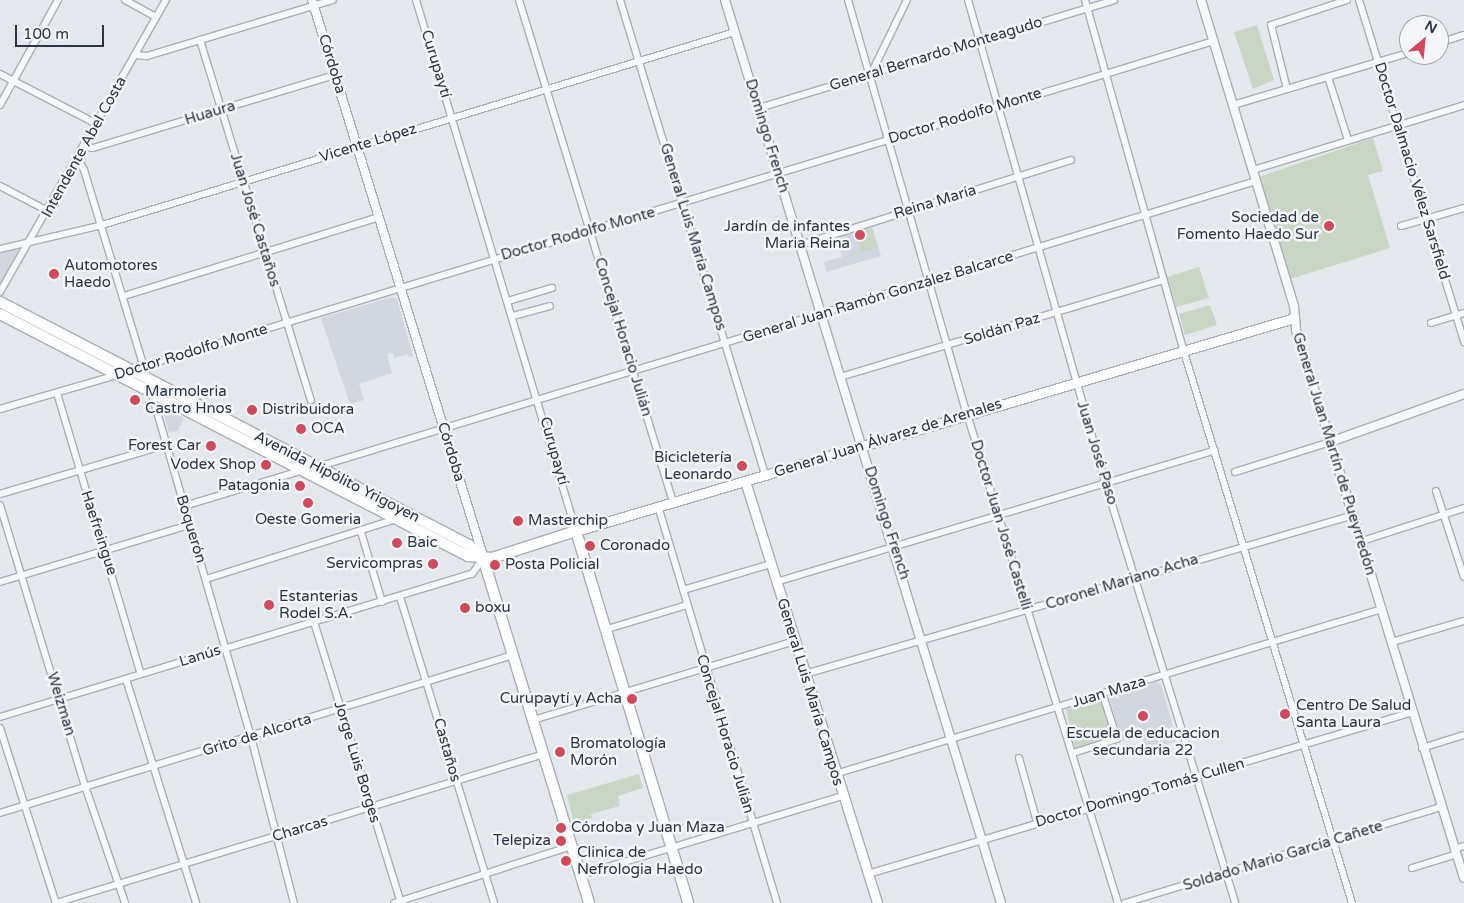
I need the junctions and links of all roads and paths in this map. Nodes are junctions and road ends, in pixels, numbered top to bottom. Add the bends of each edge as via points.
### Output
1 (58, 0) edge
2 (125, 0) edge
3 (166, 0) edge
4 (333, 0) edge
5 (416, 0) edge
6 (519, 0) edge
7 (620, 0) edge
8 (726, 0) edge
9 (848, 0) edge
10 (907, 0) edge
11 (968, 0) edge
12 (1085, 0) edge
13 (1114, 0) edge
14 (1201, 0) edge
15 (1347, 0) edge
16 (1359, 0) edge
17 (313, 3) edge
18 (1088, 8) junction
19 (156, 16) junction
20 (735, 32) junction
21 (1464, 35) edge
22 (200, 40) junction
23 (982, 40) junction
24 (1449, 40) edge
25 (1214, 41) junction
26 (136, 55) junction
27 (1399, 56) edge
28 (639, 61) junction
29 (1379, 62) junction
30 (0, 74) edge
31 (872, 74) junction
32 (1106, 74) junction
33 (335, 75) junction
34 (1328, 77) junction
35 (14, 81) junction
36 (546, 88) junction
37 (1287, 89) junction
38 (0, 105) edge
39 (1000, 105) junction
40 (1233, 105) junction
41 (1464, 106) edge
42 (759, 108) junction
43 (222, 110) junction
44 (452, 117) junction
45 (97, 124) junction
46 (1398, 124) junction
47 (889, 138) junction
48 (1348, 140) junction
49 (357, 146) junction
50 (85, 147) junction
51 (78, 159) junction
52 (1071, 160) dead end
53 (1253, 170) junction
54 (778, 174) junction
55 (1018, 176) junction
56 (242, 181) junction
57 (1256, 181) junction
58 (0, 186) edge
59 (683, 203) junction
60 (1464, 208) edge
61 (909, 210) junction
62 (48, 211) junction
63 (1144, 214) junction
64 (379, 217) junction
65 (1427, 219) junction
66 (102, 225) junction
67 (1401, 226) dead end
68 (590, 231) junction
69 (30, 242) junction
70 (800, 245) junction
71 (1038, 248) junction
72 (0, 249) edge
73 (265, 252) junction
74 (495, 258) junction
75 (1163, 280) junction
76 (928, 281) junction
77 (401, 288) junction
78 (552, 288) dead end
79 (0, 292) edge
80 (124, 296) junction
81 (508, 301) junction
82 (0, 302) edge
83 (550, 306) dead end
84 (1057, 312) junction
85 (1464, 313) edge
86 (0, 314) edge
87 (821, 315) junction
88 (1456, 315) junction
89 (513, 316) junction
90 (1294, 318) junction
91 (287, 323) junction
92 (1431, 323) dead end
93 (1464, 342) edge
94 (726, 344) junction
95 (947, 345) junction
96 (1184, 352) junction
97 (146, 366) junction
98 (132, 370) junction
99 (634, 372) junction
100 (119, 374) junction
101 (840, 377) junction
102 (148, 379) junction
103 (1076, 383) junction
104 (150, 390) junction
105 (56, 393) junction
106 (1464, 394) edge
107 (539, 399) junction
108 (311, 400) dead end
109 (0, 409) edge
110 (967, 414) junction
111 (444, 429) junction
112 (1330, 442) junction
113 (165, 445) junction
114 (862, 446) junction
115 (1215, 450) junction
116 (317, 467) junction
117 (78, 470) junction
118 (302, 470) junction
119 (1235, 472) dead end
120 (765, 475) junction
121 (745, 481) junction
122 (1106, 482) junction
123 (1436, 491) dead end
124 (0, 494) edge
125 (673, 502) junction
126 (0, 505) edge
127 (184, 506) junction
128 (658, 506) junction
129 (1464, 508) edge
130 (1354, 514) junction
131 (997, 515) junction
132 (1444, 515) junction
133 (396, 519) junction
134 (189, 525) junction
135 (576, 531) junction
136 (361, 532) junction
137 (1362, 541) junction
138 (894, 545) junction
139 (1245, 545) junction
140 (105, 551) junction
141 (483, 558) junction
142 (770, 564) junction
143 (21, 576) junction
144 (1136, 577) junction
145 (1464, 577) edge
146 (206, 579) junction
147 (0, 582) edge
148 (776, 582) junction
149 (683, 590) junction
150 (400, 597) junction
151 (382, 602) junction
152 (687, 605) junction
153 (1382, 609) junction
154 (1028, 610) junction
155 (1464, 621) edge
156 (314, 622) junction
157 (604, 630) junction
158 (922, 640) junction
159 (794, 641) junction
160 (1274, 642) junction
161 (1392, 642) junction
162 (225, 649) junction
163 (513, 656) junction
164 (706, 669) junction
165 (141, 674) junction
166 (805, 674) junction
167 (1167, 675) junction
168 (126, 679) junction
169 (427, 682) junction
170 (624, 694) junction
171 (1104, 695) junction
172 (59, 699) junction
173 (1058, 708) junction
174 (341, 709) junction
175 (1412, 712) junction
176 (0, 717) edge
177 (533, 720) junction
178 (0, 728) edge
179 (1464, 735) edge
180 (251, 736) junction
181 (954, 739) junction
182 (1304, 745) junction
183 (1422, 748) junction
184 (1072, 753) junction
185 (544, 754) junction
186 (1019, 758) dead end
187 (152, 766) junction
188 (835, 774) junction
189 (1198, 777) junction
190 (457, 782) junction
191 (85, 786) junction
192 (842, 796) junction
193 (23, 806) junction
194 (370, 807) junction
195 (1440, 807) junction
196 (1090, 809) junction
197 (0, 813) edge
198 (1037, 822) junction
199 (752, 824) junction
200 (276, 836) junction
201 (981, 838) junction
202 (1334, 840) junction
203 (572, 846) junction
204 (1464, 846) edge
205 (672, 848) junction
206 (1456, 852) junction
207 (183, 864) junction
208 (1412, 868) dead end
209 (1226, 873) junction
210 (485, 874) junction
211 (868, 874) junction
212 (581, 875) junction
213 (1464, 878) edge
214 (118, 884) junction
215 (398, 902) edge
216 (56, 903) edge
217 (125, 903) edge
218 (196, 903) edge
219 (294, 903) edge
220 (494, 903) edge
221 (589, 903) edge
222 (688, 903) edge
223 (777, 903) edge
224 (877, 903) edge
225 (1001, 903) edge
226 (1118, 903) edge
227 (1125, 903) edge
228 (1235, 903) edge
229 (1352, 903) edge

1 - 35 street
2 - 19 street
3 - 19 street, Intendente Abel Costa
4 - 17 street
5 - 44 street, Curupaytí
6 - 36 street, Concejal Horacio Julián
7 - 28 street, General Luis María Campos
8 - 20 street, Domingo French
9 - 31 street, Doctor Juan José Castelli
10 - 31 street
11 - 23 street, Juan José Paso
12 - 18 street
13 - 18 street, General Bernardo Monteagudo
14 - 25 street, General Juan Martín de Pueyrredón
15 - 37 street via 1271,25
16 - 29 street, Doctor Dalmacio Vélez Sarsfield
17 - 22 street
17 - 33 street, Córdoba
18 - 23 street, General Bernardo Monteagudo
18 - 32 street
19 - 26 street, Intendente Abel Costa
20 - 28 street, Vicente López
20 - 42 street, Domingo French
21 - 24 street
22 - 26 street via 147,56
22 - 43 street, Juan José Castaños
23 - 31 street, General Bernardo Monteagudo
23 - 39 street, Juan José Paso
25 - 32 street, Doctor Rodolfo Monte
25 - 40 street, General Juan Martín de Pueyrredón
26 - 45 street, Intendente Abel Costa
27 - 29 street
28 - 36 street, Vicente López
28 - 59 street, General Luis María Campos
29 - 34 street
29 - 46 street, Doctor Dalmacio Vélez Sarsfield
30 - 35 street
31 - 42 street, General Bernardo Monteagudo
31 - 47 street, Doctor Juan José Castelli
32 - 39 street, Doctor Rodolfo Monte
32 - 63 street
33 - 43 street, Huaura
33 - 49 street, Córdoba
34 - 37 street
34 - 48 street
35 - 38 street
35 - 45 street
36 - 44 street, Vicente López
36 - 68 street, Concejal Horacio Julián
37 - 40 street
39 - 47 street, Doctor Rodolfo Monte
39 - 55 street, Juan José Paso
40 - 53 street, General Juan Martín de Pueyrredón
41 - 46 street
42 - 54 street, Domingo French
43 - 50 street, Huaura via 94,148
43 - 56 street, Juan José Castaños
44 - 49 street, Vicente López
44 - 74 street, Curupaytí
45 - 50 street, Intendente Abel Costa
46 - 48 street
46 - 65 street, Doctor Dalmacio Vélez Sarsfield
47 - 54 street, Doctor Rodolfo Monte
47 - 61 street, Doctor Juan José Castelli
48 - 53 street
49 - 56 street, Vicente López
49 - 64 street, Córdoba
50 - 51 street, Intendente Abel Costa
51 - 62 street, Intendente Abel Costa
51 - 66 street, Boquerón
52 - 55 street, Reina María
53 - 57 street, General Juan Martín de Pueyrredón
54 - 59 street, Doctor Rodolfo Monte
54 - 70 street, Domingo French
55 - 61 street, Reina María
55 - 71 street, Juan José Paso
56 - 66 street, Vicente López
56 - 73 street, Juan José Castaños
57 - 63 street, General Juan Ramón González Balcarce
57 - 90 street, General Juan Martín de Pueyrredón via 1294,306
58 - 62 street
59 - 68 street, Doctor Rodolfo Monte
59 - 94 street, General Luis María Campos
60 - 65 street
61 - 70 street, Reina María
61 - 76 street, Doctor Juan José Castelli
62 - 69 street, Intendente Abel Costa
63 - 71 street, General Juan Ramón González Balcarce
63 - 75 street
64 - 73 street
64 - 77 street, Córdoba
65 - 67 street
65 - 88 street, Doctor Dalmacio Vélez Sarsfield
66 - 69 street, Vicente López
66 - 80 street, Boquerón
68 - 74 street, Doctor Rodolfo Monte
68 - 99 street, Concejal Horacio Julián
69 - 72 street, Vicente López
69 - 79 street, Intendente Abel Costa
70 - 87 street, Domingo French
71 - 76 street, General Juan Ramón González Balcarce
71 - 84 street, Juan José Paso
73 - 80 street
73 - 91 street, Juan José Castaños
74 - 77 street, Doctor Rodolfo Monte
74 - 81 street, Curupaytí
75 - 84 street, Soldán Paz
75 - 96 street
76 - 87 street, General Juan Ramón González Balcarce
76 - 95 street, Doctor Juan José Castelli
77 - 91 street, Doctor Rodolfo Monte
77 - 111 street, Córdoba
78 - 81 street
80 - 97 street, Boquerón
81 - 89 street, Curupaytí
82 - 98 main road, Avenida Hipólito Yrigoyen
83 - 89 street
84 - 95 street, Soldán Paz
84 - 103 street, Juan José Paso
85 - 88 street
86 - 100 main road, Avenida Hipólito Yrigoyen
87 - 94 street, General Juan Ramón González Balcarce
87 - 101 street, Domingo French
88 - 92 street
88 - 93 street, Doctor Dalmacio Vélez Sarsfield
89 - 107 street, Curupaytí
90 - 96 main road, General Juan Álvarez de Arenales
90 - 112 street, General Juan Martín de Pueyrredón
91 - 97 street, Doctor Rodolfo Monte
91 - 108 street, Juan José Castaños
94 - 99 street, General Juan Ramón González Balcarce
94 - 120 street, General Luis María Campos
95 - 101 street, Soldán Paz
95 - 110 street, Doctor Juan José Castelli
96 - 103 main road, General Juan Álvarez de Arenales
96 - 115 street
97 - 98 street, Doctor Rodolfo Monte
97 - 102 street, Boquerón
98 - 100 street, Doctor Rodolfo Monte
98 - 102 main road, Avenida Hipólito Yrigoyen
99 - 107 street, General Juan Ramón González Balcarce
99 - 125 street, Concejal Horacio Julián
100 - 104 main road, Avenida Hipólito Yrigoyen
100 - 105 street, Doctor Rodolfo Monte
101 - 114 street, Domingo French
102 - 104 street, Boquerón
102 - 116 main road, Avenida Hipólito Yrigoyen
103 - 110 main road, General Juan Álvarez de Arenales
103 - 122 street, Juan José Paso
104 - 113 street, Boquerón
104 - 118 main road, Avenida Hipólito Yrigoyen
105 - 109 street, Doctor Rodolfo Monte
105 - 117 street, Haefreingue
106 - 112 street
107 - 111 street, General Juan Ramón González Balcarce
107 - 135 street, Curupaytí
110 - 114 main road, General Juan Álvarez de Arenales
110 - 131 street, Doctor Juan José Castelli
111 - 116 street, General Juan Ramón González Balcarce
111 - 141 street, Córdoba
112 - 119 street
112 - 130 street, General Juan Martín de Pueyrredón
113 - 117 street
113 - 127 street, Boquerón
114 - 120 main road, General Juan Álvarez de Arenales
114 - 138 street, Domingo French
115 - 122 street
115 - 139 street
116 - 118 street, General Juan Ramón González Balcarce
116 - 141 main road, Avenida Hipólito Yrigoyen via 469,545
117 - 124 street
117 - 140 street, Haefreingue
118 - 127 street, General Juan Ramón González Balcarce
118 - 133 main road, Avenida Hipólito Yrigoyen
120 - 121 main road, General Juan Álvarez de Arenales
121 - 125 main road, General Juan Álvarez de Arenales
121 - 142 main road, General Luis María Campos
122 - 131 street
122 - 144 street, Juan José Paso
123 - 132 street
125 - 128 main road, General Juan Álvarez de Arenales
126 - 143 street, Weizman
127 - 134 street, Boquerón
128 - 135 main road, General Juan Álvarez de Arenales
128 - 149 street, Concejal Horacio Julián
129 - 132 street
130 - 137 street, General Juan Martín de Pueyrredón
130 - 139 street, Coronel Mariano Acha
131 - 138 street
131 - 154 street, Doctor Juan José Castelli
132 - 137 street
132 - 145 street
133 - 136 street
133 - 141 main road, Avenida Hipólito Yrigoyen via 468,556
134 - 140 street
134 - 146 street, Boquerón
135 - 141 main road, General Juan Álvarez de Arenales
135 - 157 main road, Curupaytí
136 - 146 street
136 - 151 street
137 - 153 street, General Juan Martín de Pueyrredón
138 - 148 street
138 - 158 street, Domingo French
139 - 144 street, Coronel Mariano Acha
139 - 160 street
140 - 143 street
140 - 165 street, Haefreingue
141 - 150 street, Lanús via 472,574
141 - 163 main road, Córdoba
142 - 148 main road, General Luis María Campos
142 - 149 street
143 - 147 street
143 - 172 street, Weizman
144 - 154 street, Coronel Mariano Acha
144 - 167 street, Juan José Paso
146 - 162 street, Boquerón
148 - 159 main road, General Luis María Campos
149 - 152 street, Concejal Horacio Julián
150 - 151 street, Lanús
150 - 169 street, Castaños
151 - 156 street, Lanús
152 - 157 street
152 - 164 street, Concejal Horacio Julián
153 - 160 street, Juan Maza
153 - 161 street, General Juan Martín de Pueyrredón
154 - 158 street, Coronel Mariano Acha
154 - 173 street, Doctor Juan José Castelli
155 - 161 street
156 - 162 street, Lanús
156 - 174 street, Jorge Luis Borges
157 - 170 main road, Curupaytí
158 - 166 street, Coronel Mariano Acha
158 - 181 street, Domingo French
159 - 164 street
159 - 166 main road, General Luis María Campos
160 - 167 street, Juan Maza
160 - 182 street
161 - 175 street, General Juan Martín de Pueyrredón
162 - 165 street, Lanús
162 - 180 street, Boquerón
163 - 169 street, Grito de Alcorta
163 - 177 main road, Córdoba
164 - 170 street
164 - 199 street, Concejal Horacio Julián
165 - 168 street, Lanús
166 - 188 main road, General Luis María Campos
167 - 171 street, Juan Maza
167 - 189 street, Juan José Paso
168 - 172 street, Lanús
168 - 187 street
169 - 174 street, Grito de Alcorta
169 - 190 street, Castaños
170 - 177 street
170 - 205 main road, Curupaytí
171 - 173 street, Juan Maza
171 - 184 street via 1118,740
172 - 176 street, Lanús
172 - 191 street, Weizman
173 - 181 street, Juan Maza
173 - 184 street, Doctor Juan José Castelli
174 - 180 street, Grito de Alcorta
174 - 194 street, Jorge Luis Borges
175 - 182 street, Doctor Domingo Tomás Cullen
175 - 183 street, General Juan Martín de Pueyrredón
177 - 185 main road, Córdoba
178 - 193 street
179 - 183 street
180 - 187 street, Grito de Alcorta
180 - 200 street, Boquerón
181 - 188 street, Juan Maza
181 - 201 street, Domingo French
182 - 189 street, Doctor Domingo Tomás Cullen
182 - 202 street
183 - 195 street, General Juan Martín de Pueyrredón
184 - 196 street, Doctor Juan José Castelli
185 - 190 street, Charcas
185 - 203 main road, Córdoba
186 - 198 street
187 - 191 street, Grito de Alcorta
187 - 207 street
188 - 192 main road, General Luis María Campos
189 - 196 street, Doctor Domingo Tomás Cullen
189 - 209 street, Juan José Paso
190 - 194 street, Charcas
190 - 210 street, Castaños
191 - 193 street, Grito de Alcorta
191 - 214 street, Weizman
192 - 199 street
192 - 211 main road, General Luis María Campos
193 - 197 street, Grito de Alcorta
193 - 216 street
194 - 200 street, Charcas
194 - 215 street, Jorge Luis Borges
195 - 202 street, Soldado Mario García Cañete
195 - 206 street, General Juan Martín de Pueyrredón
196 - 198 street, Doctor Domingo Tomás Cullen
196 - 226 street, Doctor Juan José Castelli
198 - 201 street, Doctor Domingo Tomás Cullen
199 - 205 street
199 - 223 street, Concejal Horacio Julián
200 - 207 street, Charcas
200 - 219 street, Boquerón
201 - 211 street, Doctor Domingo Tomás Cullen
201 - 225 street, Domingo French
202 - 209 street, Soldado Mario García Cañete
202 - 229 street
203 - 210 street
203 - 212 main road, Córdoba
204 - 206 street
205 - 212 street
205 - 222 main road, Curupaytí
206 - 208 street
206 - 213 street, General Juan Martín de Pueyrredón
207 - 214 street, Charcas
207 - 218 street
209 - 227 street, Soldado Mario García Cañete
209 - 228 street, Juan José Paso
210 - 215 street
210 - 220 street, Castaños
211 - 224 main road, General Luis María Campos
212 - 221 main road, Córdoba
214 - 216 street, Charcas
214 - 217 street, Weizman

